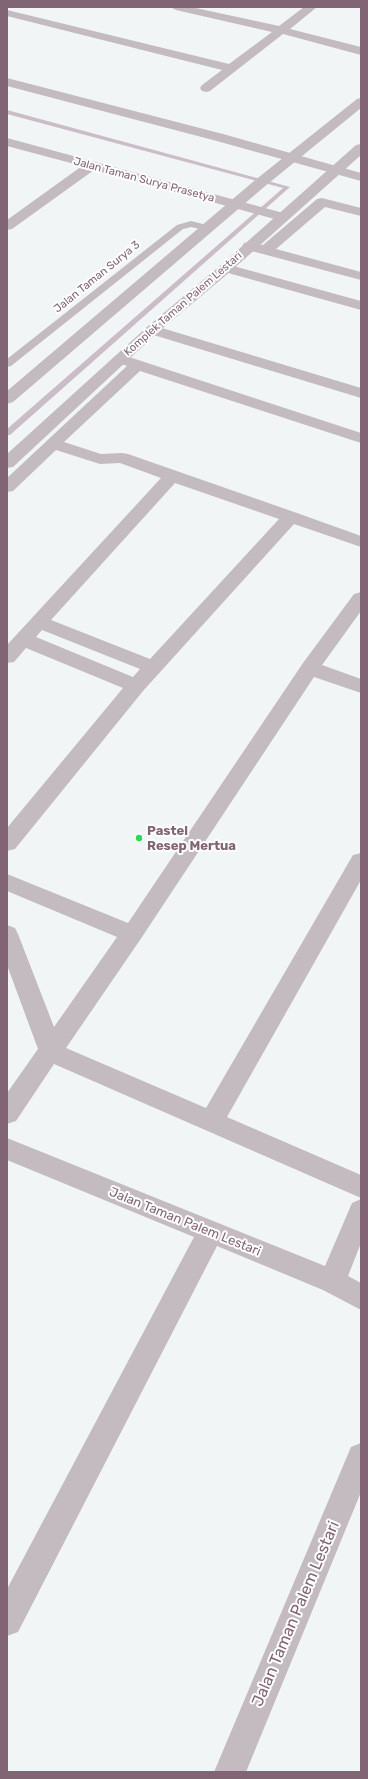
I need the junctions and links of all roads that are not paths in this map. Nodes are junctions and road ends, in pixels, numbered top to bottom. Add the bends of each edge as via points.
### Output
1 (176, 7) edge
2 (310, 7) edge
3 (46, 11) dead end
4 (7, 13) edge
5 (34, 19) junction
6 (280, 30) junction
7 (313, 38) junction
8 (361, 48) edge
9 (361, 51) edge
10 (230, 68) junction
11 (7, 82) edge
12 (206, 88) dead end
13 (361, 102) edge
14 (7, 142) edge
15 (361, 148) edge
16 (294, 158) junction
17 (92, 165) junction
18 (336, 170) junction
19 (361, 177) edge
20 (242, 206) junction
21 (361, 212) edge
22 (275, 216) junction
23 (7, 226) edge
24 (208, 228) junction
25 (249, 246) junction
26 (266, 250) junction
27 (226, 268) junction
28 (361, 276) edge
29 (361, 306) edge
30 (152, 330) junction
31 (120, 359) junction
32 (7, 364) edge
33 (137, 365) junction
34 (361, 393) edge
35 (7, 399) edge
36 (361, 438) edge
37 (53, 444) junction
38 (7, 463) edge
39 (173, 475) junction
40 (7, 487) edge
41 (291, 517) junction
42 (361, 542) edge
43 (361, 598) edge
44 (39, 622) junction
45 (23, 639) junction
46 (7, 657) edge
47 (153, 667) junction
48 (310, 668) junction
49 (136, 686) junction
50 (361, 686) edge
51 (7, 843) edge
52 (361, 861) edge
53 (7, 882) edge
54 (7, 934) edge
55 (132, 934) junction
56 (51, 1052) junction
57 (7, 1113) edge
58 (212, 1121) junction
59 (7, 1149) edge
60 (361, 1186) edge
61 (361, 1211) edge
62 (210, 1233) junction
63 (332, 1282) junction
64 (361, 1297) edge
65 (361, 1457) edge
66 (7, 1621) edge
67 (230, 1772) edge

1 - 6 street
2 - 6 street
3 - 5 street
4 - 5 street
5 - 10 street
6 - 7 street
6 - 10 street
7 - 8 street
7 - 9 street
10 - 12 street
11 - 16 street
13 - 16 street
14 - 17 street, Jalan Taman Surya Prasetya
15 - 18 street, Komplek Taman Palem Lestari
16 - 18 street
16 - 20 street via 259,184
17 - 20 street, Jalan Taman Surya Prasetya
17 - 23 street
18 - 19 street
18 - 22 street, Komplek Taman Palem Lestari
20 - 22 street, Jalan Taman Surya Prasetya
20 - 24 street
21 - 26 street via 322,202
22 - 25 street, Komplek Taman Palem Lestari
24 - 32 lane, Jalan Taman Surya 3 via 191,224 180,226
24 - 35 street
25 - 26 street
25 - 27 street, Komplek Taman Palem Lestari
26 - 28 street
27 - 29 street
27 - 30 street, Komplek Taman Palem Lestari
30 - 31 street, Komplek Taman Palem Lestari
30 - 34 street
31 - 33 street
31 - 38 street, Komplek Taman Palem Lestari
33 - 36 street
33 - 37 street
37 - 39 street via 100,459 122,458
37 - 40 street
39 - 41 street
39 - 44 street
41 - 42 street
41 - 47 street
43 - 48 street
44 - 45 street
44 - 47 street
45 - 46 street
45 - 49 street
47 - 49 street
48 - 50 street
48 - 55 street
49 - 51 street
52 - 58 street
53 - 55 street
54 - 56 street
55 - 56 street
56 - 57 street
56 - 58 street
58 - 60 street
59 - 62 street, Jalan Taman Palem Lestari
61 - 63 street
62 - 63 street, Jalan Taman Palem Lestari
62 - 66 street
63 - 64 street, Jalan Taman Palem Lestari
65 - 67 street, Jalan Taman Palem Lestari

